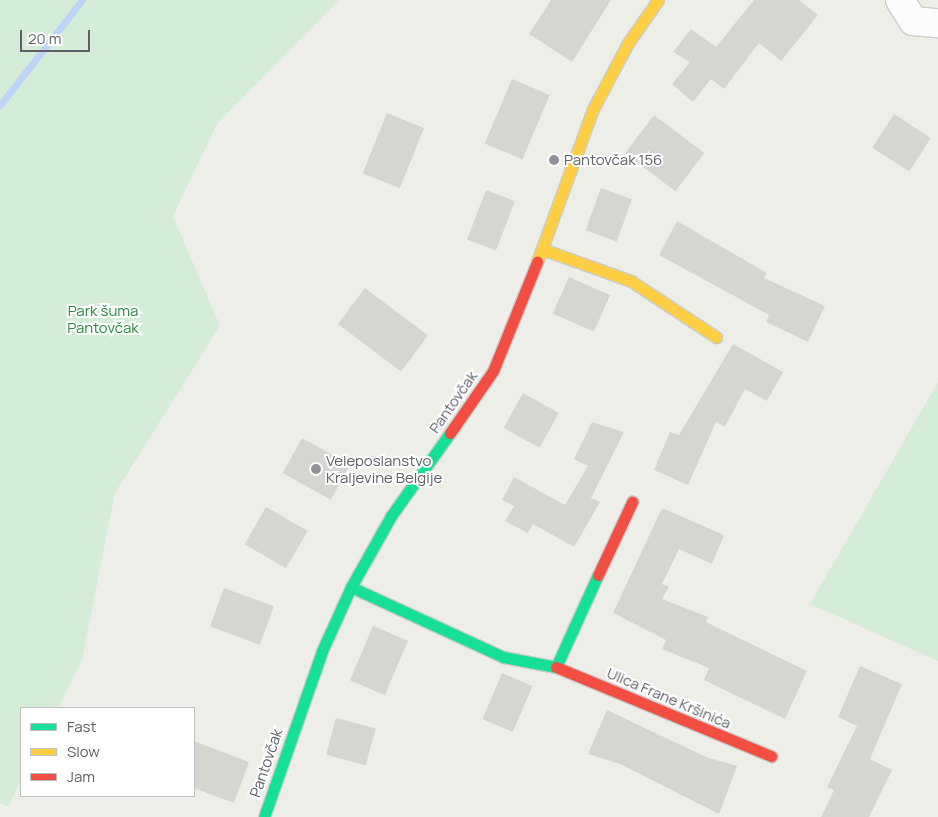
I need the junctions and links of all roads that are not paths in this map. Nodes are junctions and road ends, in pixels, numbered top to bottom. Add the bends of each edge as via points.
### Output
1 (658, 0) edge
2 (900, 0) edge
3 (938, 23) edge
4 (542, 249) junction
5 (716, 337) dead end
6 (632, 502) dead end
7 (351, 587) junction
8 (556, 667) junction
9 (771, 756) dead end
10 (264, 817) edge

1 - 4 main road, Pantovčak via 628,43 593,109
2 - 3 street via 913,22
4 - 5 main road via 631,281
4 - 7 main road, Pantovčak via 493,371 391,516
6 - 8 main road
7 - 8 main road, Ulica Frane Kršinića via 503,657
7 - 10 main road, Pantovčak via 322,651
8 - 9 main road, Ulica Frane Kršinića

